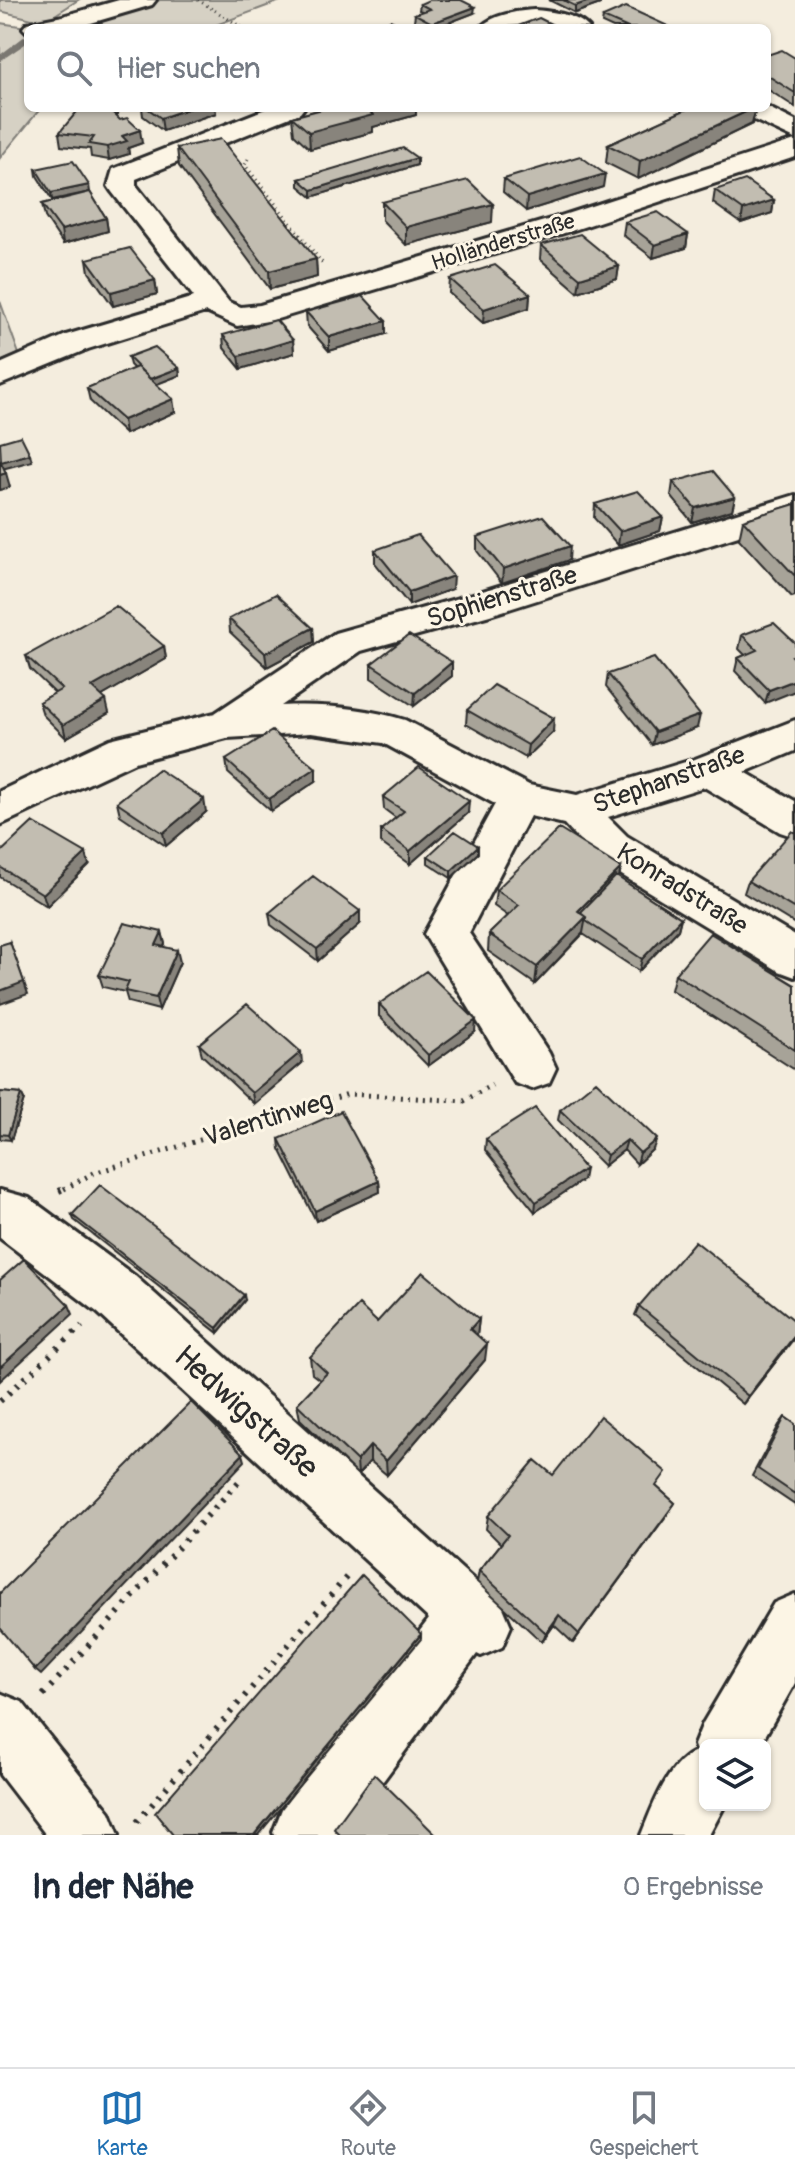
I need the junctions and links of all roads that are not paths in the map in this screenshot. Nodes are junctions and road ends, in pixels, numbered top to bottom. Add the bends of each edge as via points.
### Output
1 (144, 0) edge
2 (60, 24) edge
3 (502, 24) edge
4 (565, 24) edge
5 (281, 112) edge
6 (756, 112) edge
7 (795, 131) edge
8 (795, 148) edge
9 (212, 301) junction
10 (0, 375) edge
11 (795, 506) edge
12 (227, 724) junction
13 (795, 735) edge
14 (709, 770) junction
15 (519, 798) junction
16 (0, 809) edge
17 (577, 811) junction
18 (795, 821) edge
19 (795, 958) edge
20 (530, 1066) road end
21 (6, 1214) edge
22 (795, 1624) edge
23 (4, 1729) edge
24 (728, 1739) edge
25 (699, 1790) edge
26 (305, 1832) dead end
27 (87, 1835) edge
28 (673, 1835) edge

1 - 2 street
3 - 4 street via 538,15
5 - 9 street, Holländerstraße via 123,175 122,186
6 - 7 street
8 - 9 street, Holländerstraße via 263,314 237,317
9 - 10 street via 77,342
11 - 12 street, Sophienstraße via 348,642
12 - 15 street, Stephanstraße via 311,719 391,730
12 - 16 street, Stephanstraße via 124,750
13 - 14 street, Stephanstraße
14 - 17 street, Stephanstraße
14 - 18 street
15 - 17 street, Stephanstraße
15 - 20 street via 446,934
17 - 19 street, Konradstraße via 612,848
21 - 26 street, Hedwigstraße via 116,1294 475,1621
22 - 24 street
23 - 27 street
25 - 28 street

